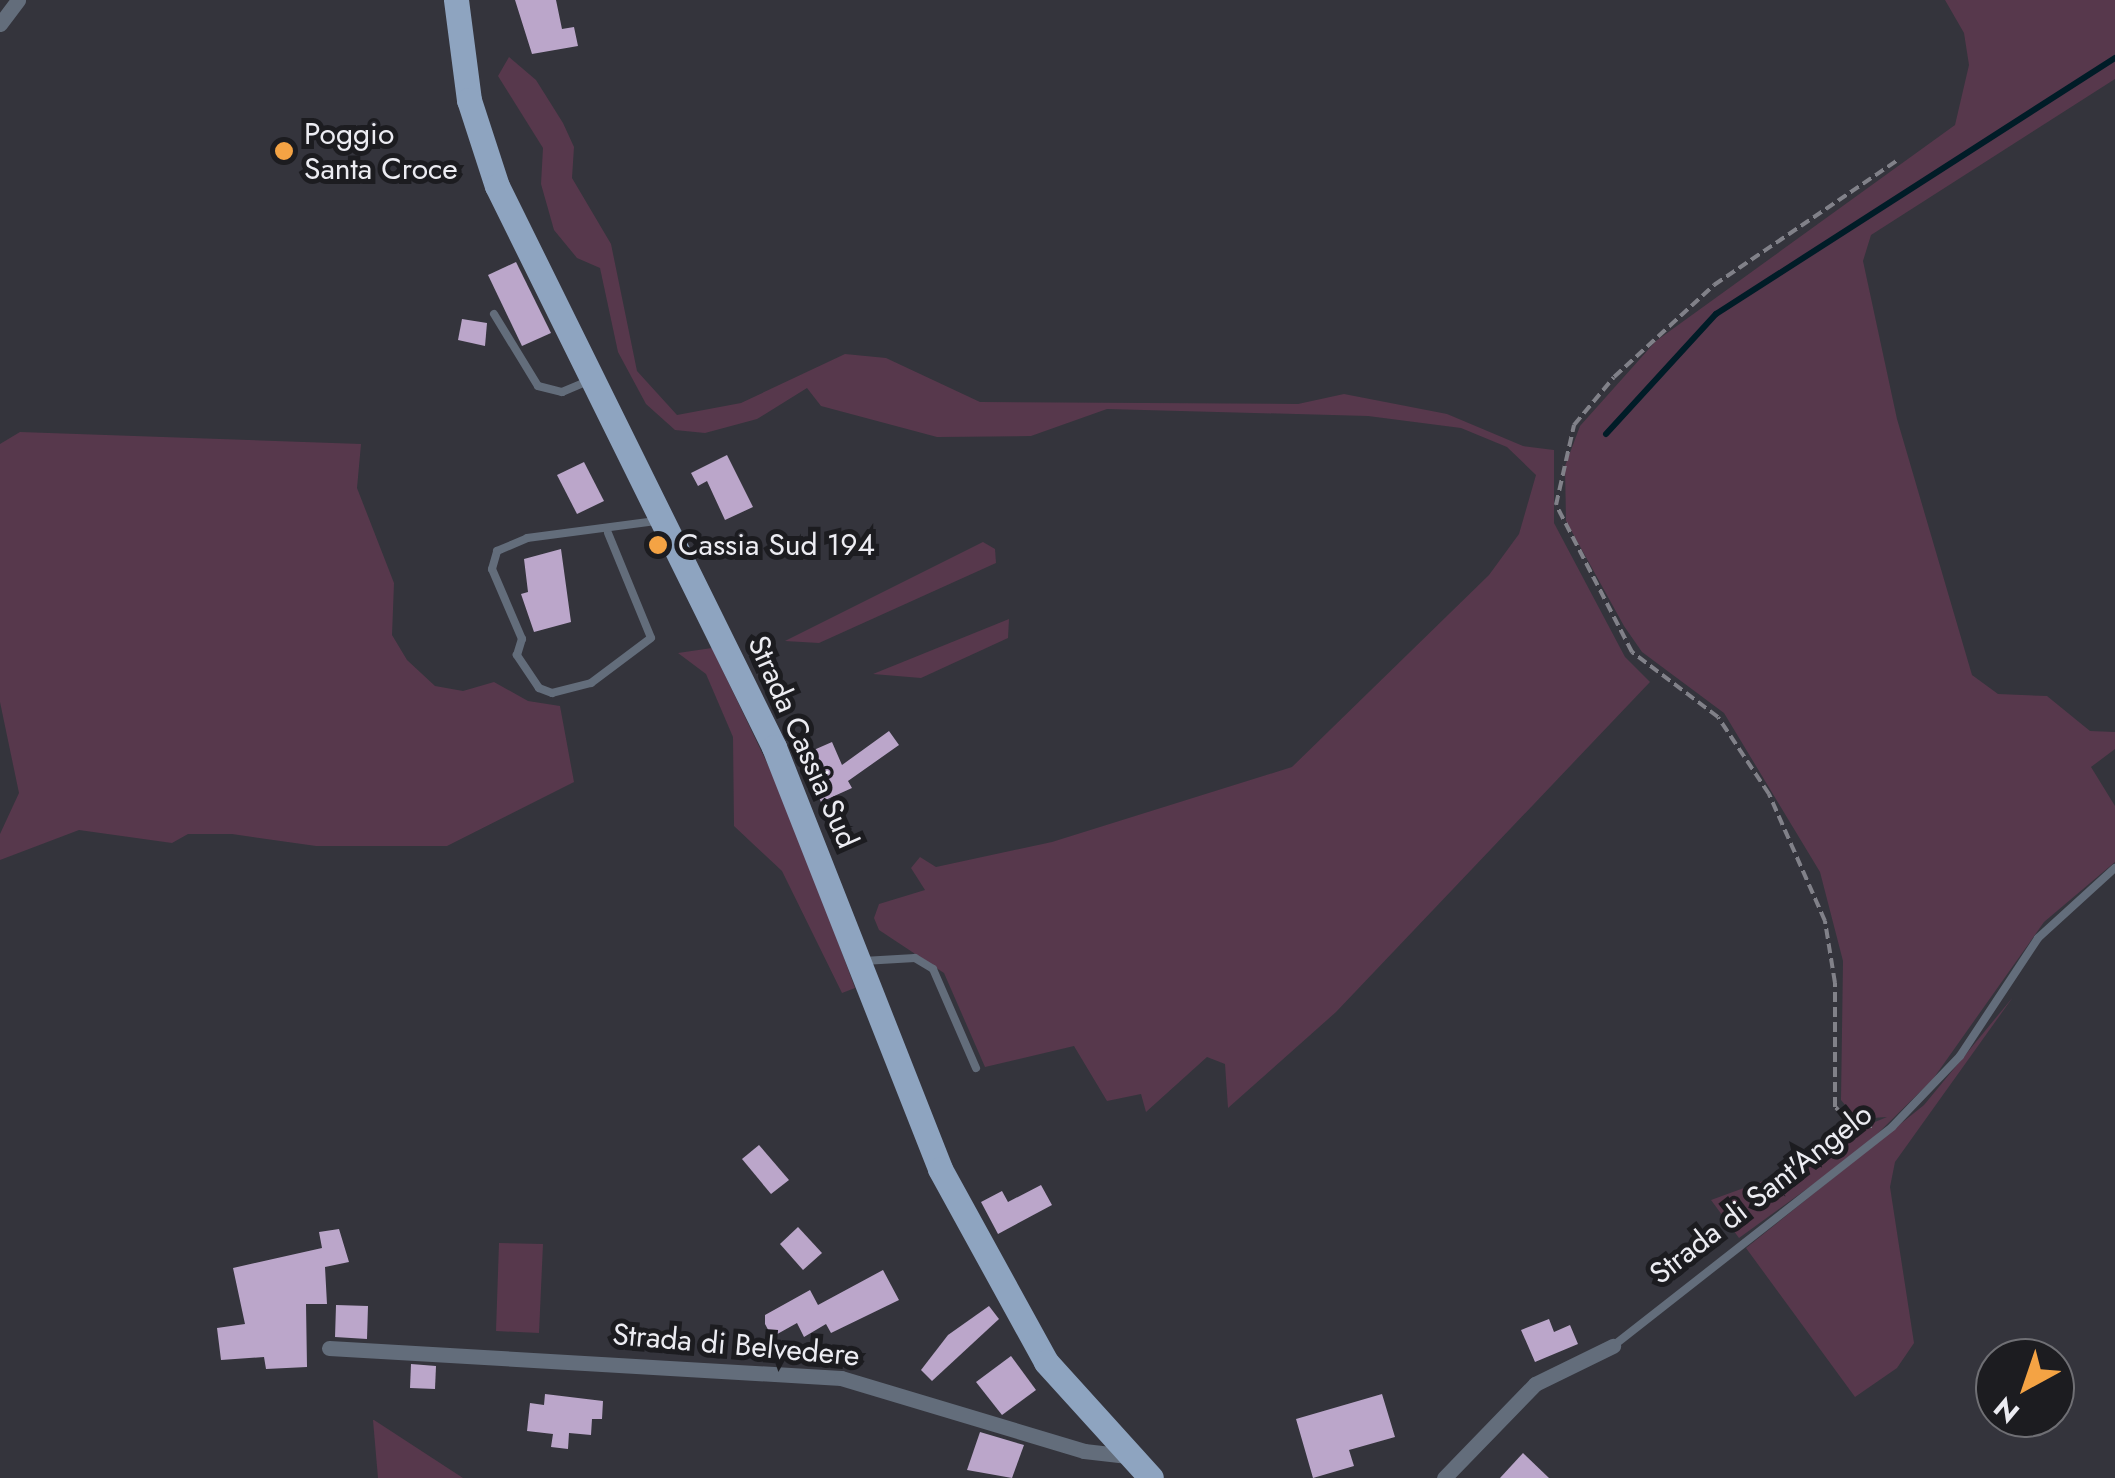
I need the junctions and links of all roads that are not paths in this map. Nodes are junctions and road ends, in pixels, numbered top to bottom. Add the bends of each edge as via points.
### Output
1 (18, 0) edge
2 (456, 0) edge
3 (0, 24) edge
4 (494, 314) dead end
5 (592, 379) junction
6 (662, 520) junction
7 (608, 533) junction
8 (2115, 868) edge
9 (859, 962) junction
10 (976, 1068) dead end
11 (1614, 1346) joint
12 (329, 1348) dead end
13 (1128, 1456) junction
14 (1151, 1478) edge
15 (1444, 1478) edge

1 - 3 street
2 - 5 main road, Strada Cassia Sud via 463,75 484,153
4 - 5 lane via 538,386 562,392
5 - 6 main road, Strada Cassia Sud
6 - 7 lane
6 - 9 main road, Strada Cassia Sud via 774,748
7 - 7 lane via 651,638 591,683 552,693 539,688 517,655 522,638 492,561 506,544 526,538
8 - 11 lane, Strada di Sant'Angelo via 2038,938 1960,1056 1892,1126
9 - 10 lane via 915,958 933,968
9 - 13 main road, Strada Cassia Sud via 940,1169 1000,1288 1061,1382
11 - 15 street, Strada di Sant'Angelo via 1535,1384
12 - 13 street, Strada di Belvedere via 831,1376 930,1398 1084,1450
13 - 14 main road, Strada Cassia Sud

